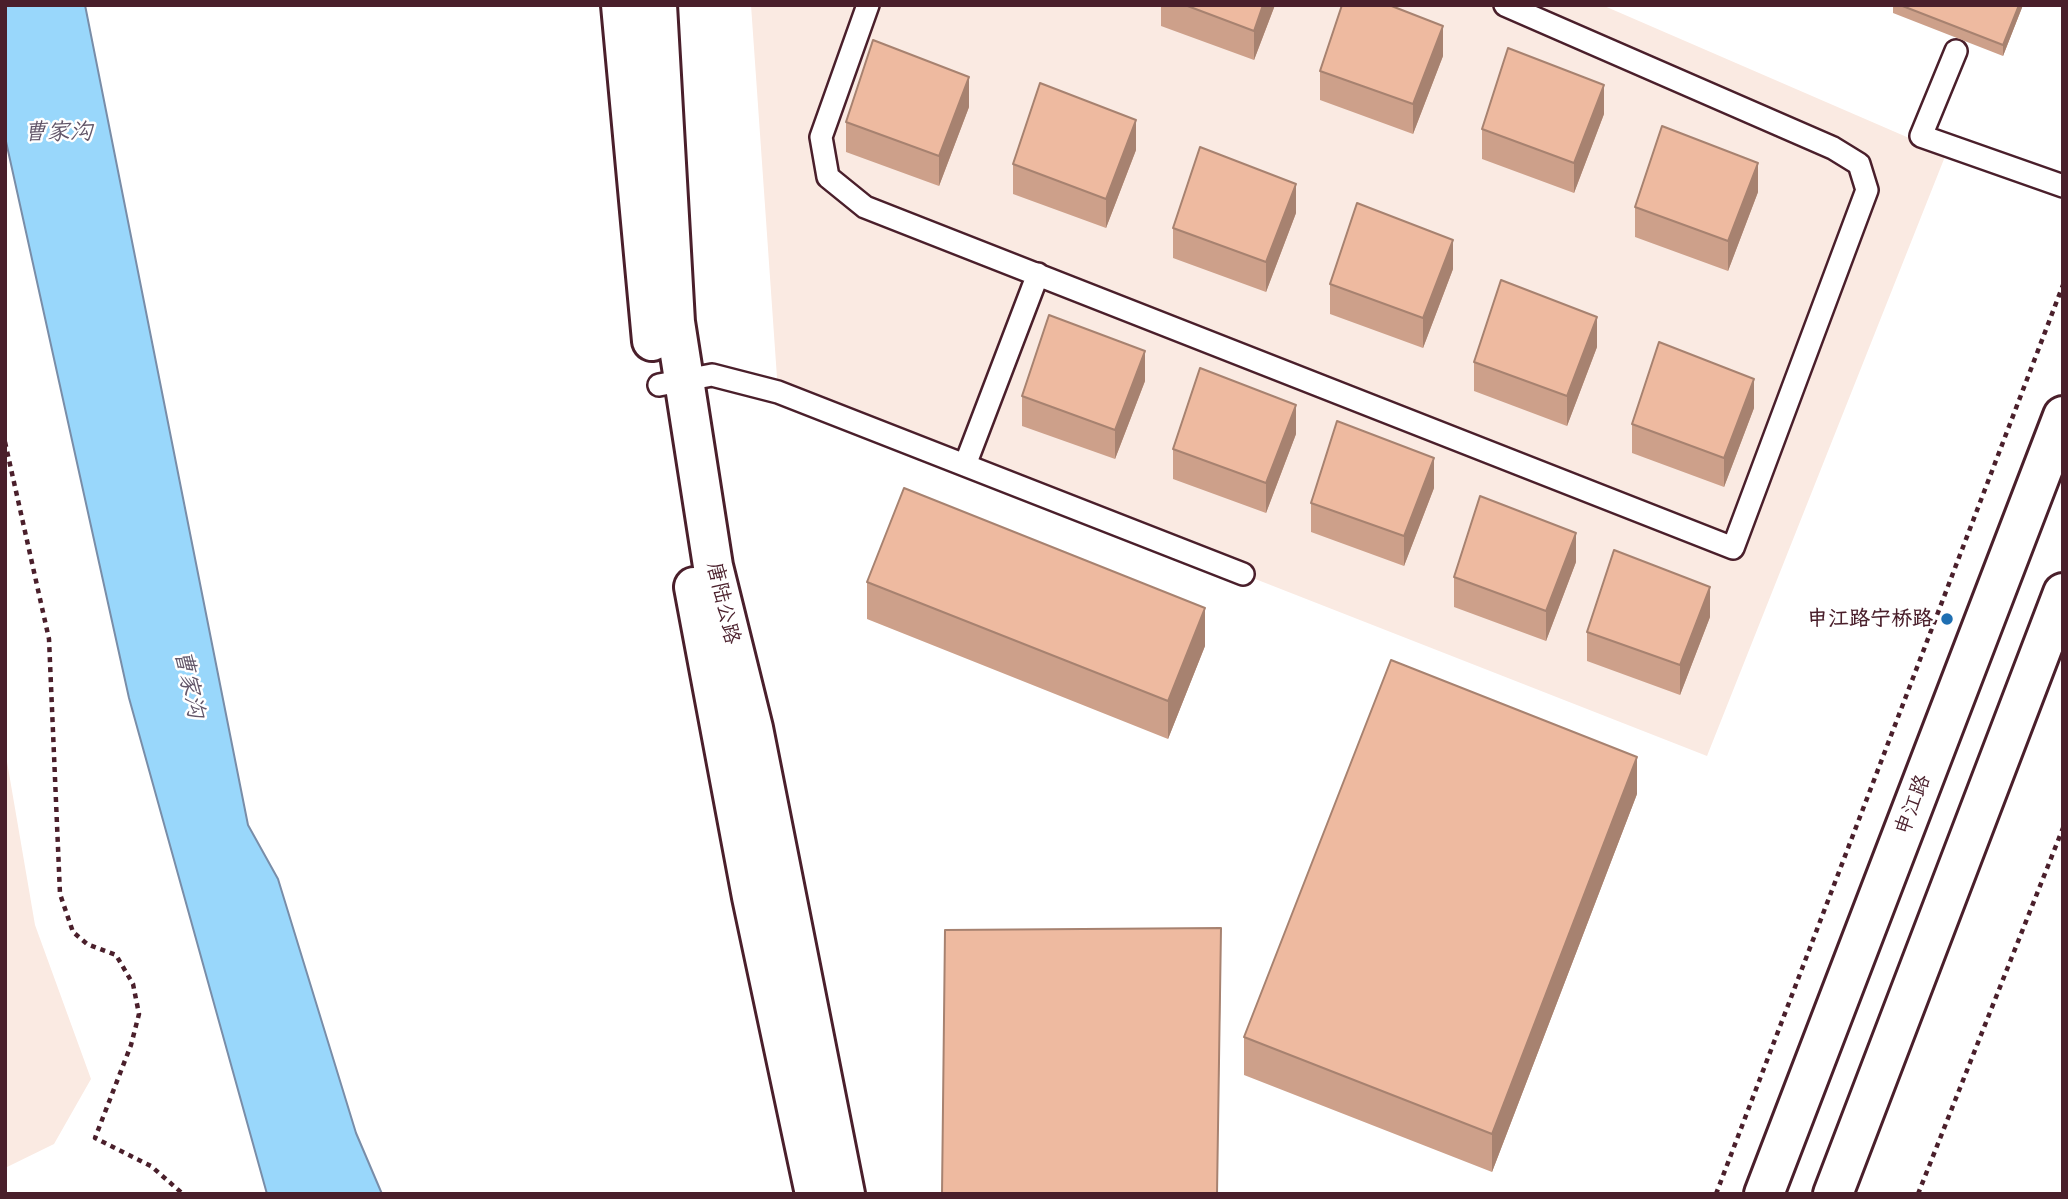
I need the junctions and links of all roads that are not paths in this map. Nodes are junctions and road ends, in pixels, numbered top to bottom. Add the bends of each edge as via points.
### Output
1 (621, 5) edge
2 (657, 5) edge
3 (868, 5) edge
4 (1504, 5) edge
5 (1956, 51) dead end
6 (2063, 186) edge
7 (1038, 274) junction
8 (672, 383) junction
9 (2063, 416) edge
10 (965, 465) junction
11 (1243, 574) dead end
12 (2063, 593) edge
13 (815, 1194) edge
14 (845, 1194) edge
15 (1765, 1194) edge
16 (1833, 1194) edge

1 - 8 main road, 唐陆公路 via 650,330
2 - 8 main road, 唐陆公路 via 675,323
3 - 7 lane via 821,137 828,177 865,206
4 - 7 lane via 1833,148 1859,164 1867,190 1733,548
5 - 6 lane via 1921,136
7 - 10 lane
8 - 10 lane via 712,375 778,392
8 - 13 main road, 唐陆公路 via 694,588 749,884
8 - 14 main road, 唐陆公路 via 753,728
9 - 15 main road, 申江路
10 - 11 lane
12 - 16 main road

